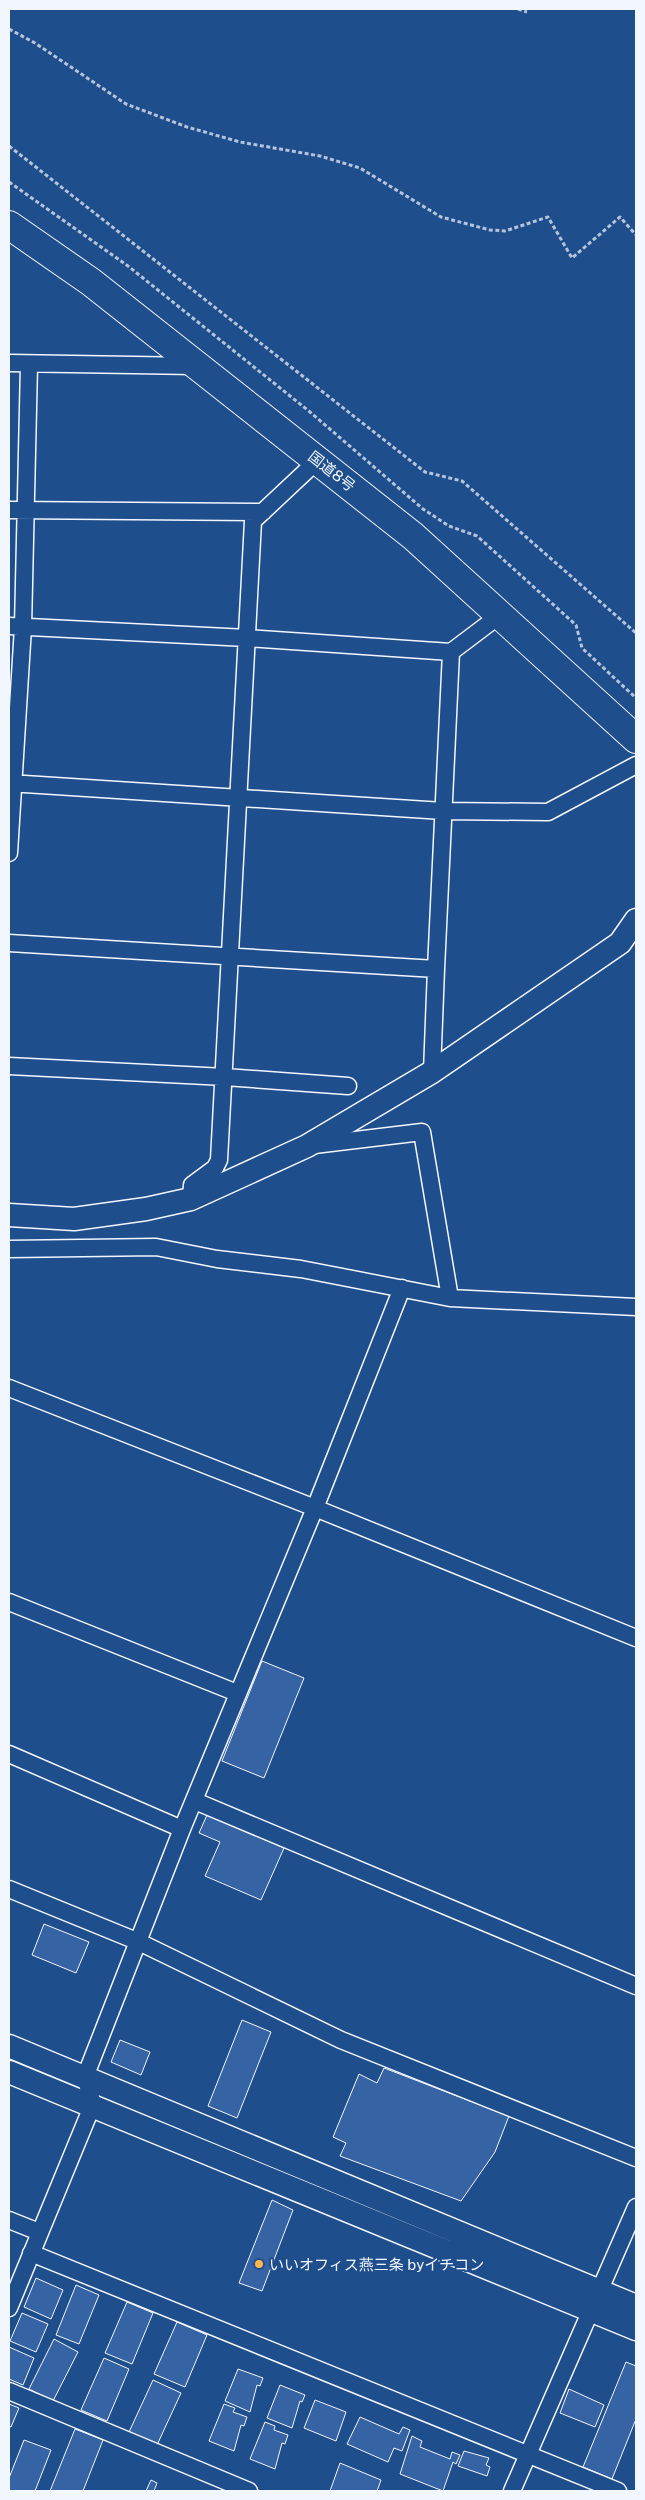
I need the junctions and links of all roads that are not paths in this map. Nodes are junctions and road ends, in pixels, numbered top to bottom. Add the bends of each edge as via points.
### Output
1 (9, 226) edge
2 (9, 363) edge
3 (29, 365) junction
4 (195, 366) junction
5 (318, 460) junction
6 (17, 509) edge
7 (263, 512) junction
8 (500, 615) junction
9 (16, 626) edge
10 (248, 638) junction
11 (451, 652) junction
12 (636, 739) edge
13 (636, 766) edge
14 (12, 783) edge
15 (239, 799) junction
16 (443, 811) junction
17 (9, 853) edge
18 (636, 920) edge
19 (9, 943) edge
20 (229, 955) junction
21 (436, 969) junction
22 (9, 1066) edge
23 (432, 1072) junction
24 (225, 1077) junction
25 (348, 1086) dead end
26 (307, 1146) junction
27 (191, 1199) junction
28 (9, 1215) edge
29 (9, 1249) edge
30 (402, 1288) junction
31 (450, 1298) junction
32 (636, 1307) edge
33 (9, 1388) edge
34 (315, 1508) junction
35 (9, 1602) edge
36 (636, 1638) edge
37 (237, 1693) junction
38 (9, 1754) edge
39 (195, 1801) junction
40 (182, 1829) junction
41 (9, 1889) edge
42 (139, 1942) junction
43 (636, 1986) edge
44 (9, 2046) edge
45 (9, 2072) edge
46 (85, 2077) junction
47 (93, 2104) junction
48 (636, 2158) edge
49 (636, 2207) edge
50 (9, 2220) edge
51 (39, 2232) junction
52 (32, 2253) junction
53 (594, 2300) junction
54 (636, 2306) edge
55 (9, 2308) edge
56 (636, 2329) edge
57 (9, 2391) edge
58 (528, 2454) junction
59 (249, 2491) edge
60 (512, 2491) edge
61 (618, 2491) edge

1 - 4 highway, 国道8号 via 91,282
2 - 3 street
3 - 4 street
3 - 6 street
4 - 5 highway, 国道8号
5 - 7 street
5 - 8 highway, 国道8号 via 412,536
6 - 7 street
6 - 9 street
7 - 10 street via 252,521
8 - 11 street
8 - 12 highway, 国道8号
9 - 10 street
9 - 14 street
10 - 11 street
10 - 15 street
11 - 16 street
13 - 16 street via 548,812
14 - 15 street
14 - 17 street
15 - 16 street
15 - 20 street
16 - 21 street
18 - 23 street via 620,943
19 - 20 street
20 - 21 street
20 - 24 street
21 - 23 street
22 - 24 street
23 - 26 street
24 - 25 street
24 - 27 street via 219,1160 215,1168 192,1185
26 - 27 street
26 - 31 street via 422,1132
27 - 28 street via 74,1219
29 - 30 street via 156,1246 217,1259 301,1268
30 - 31 street
30 - 34 street
31 - 32 street
33 - 34 street
34 - 36 street
34 - 37 street
35 - 37 street
37 - 39 street
38 - 40 street
39 - 40 street
39 - 43 street
40 - 42 street
41 - 42 street
42 - 46 street
42 - 48 street via 341,2040
44 - 46 street
45 - 47 street
46 - 47 street
46 - 53 street
47 - 51 street
47 - 53 street
49 - 53 street
50 - 51 street
51 - 52 street
52 - 55 street
52 - 58 street
53 - 54 street
53 - 56 street
53 - 58 street
57 - 59 street
58 - 60 street
58 - 61 street

